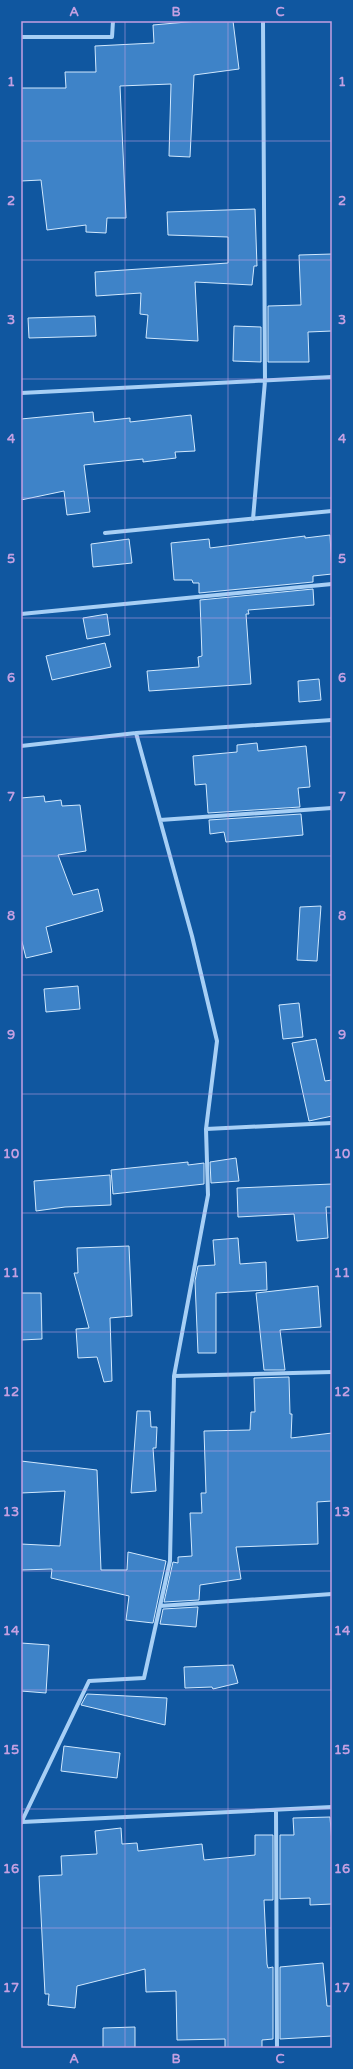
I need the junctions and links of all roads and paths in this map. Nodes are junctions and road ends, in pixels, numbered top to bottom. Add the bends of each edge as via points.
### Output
1 (113, 21) edge
2 (263, 21) edge
3 (21, 37) edge
4 (332, 378) edge
5 (265, 381) junction
6 (21, 392) edge
7 (332, 511) edge
8 (253, 519) junction
9 (105, 532) dead end
10 (332, 584) edge
11 (21, 614) edge
12 (332, 720) edge
13 (136, 733) junction
14 (21, 746) edge
15 (332, 808) edge
16 (160, 820) junction
17 (332, 1123) edge
18 (206, 1129) junction
19 (332, 1372) edge
20 (174, 1376) junction
21 (332, 1594) edge
22 (160, 1606) junction
23 (332, 1807) edge
24 (276, 1811) junction
25 (21, 1823) edge
26 (277, 2048) edge

1 - 3 street via 112,37
2 - 5 street
4 - 5 street
5 - 6 street
5 - 8 street
7 - 8 street
8 - 9 street
10 - 11 street
12 - 13 street
13 - 14 street
13 - 16 street
15 - 16 street
16 - 18 street via 192,936 217,1041
17 - 18 street
18 - 20 street via 208,1195
19 - 20 street
20 - 22 street via 170,1561
21 - 22 street
22 - 25 street via 144,1678 89,1681
23 - 24 street
24 - 25 street
24 - 26 street

